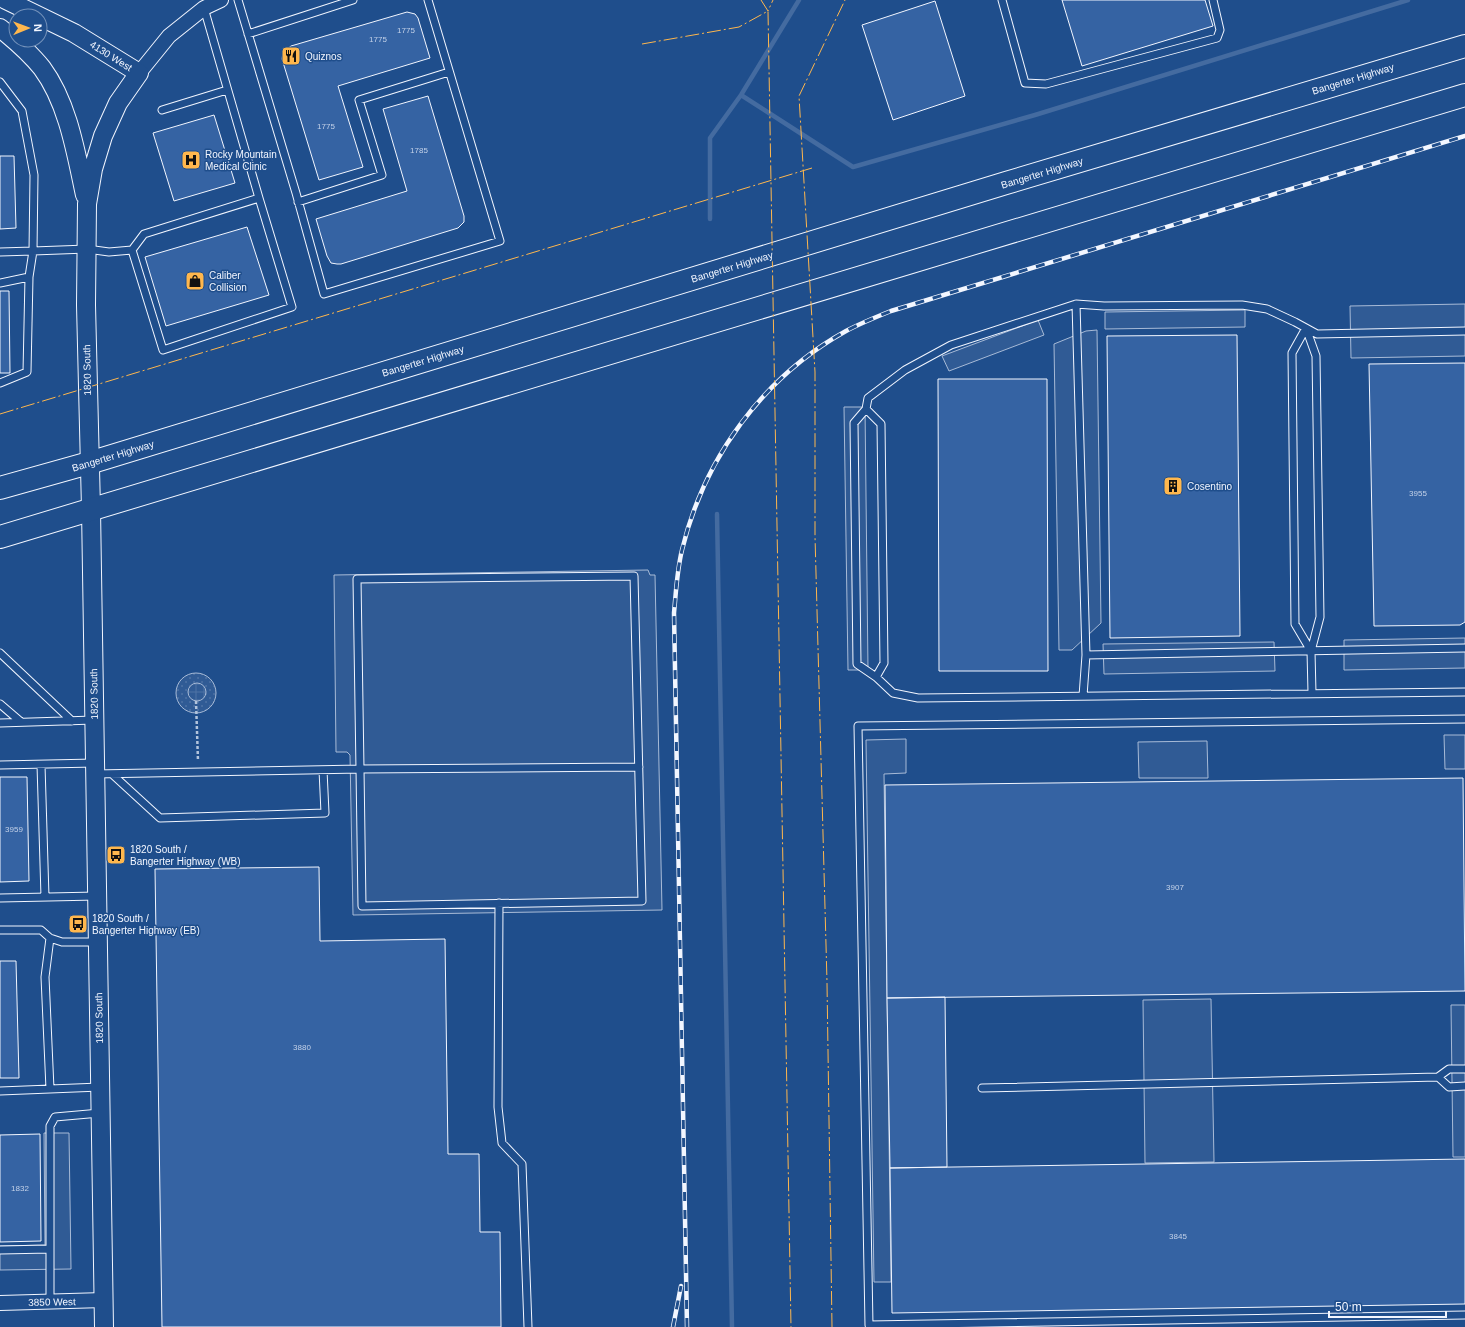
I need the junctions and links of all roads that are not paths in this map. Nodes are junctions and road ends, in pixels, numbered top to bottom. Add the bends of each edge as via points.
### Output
1 (6, 0) edge
2 (221, 0) edge
3 (238, 0) edge
4 (353, 0) edge
5 (428, 0) edge
6 (1002, 0) edge
7 (1213, 0) edge
8 (204, 8) junction
9 (0, 28) edge
10 (248, 34) junction
11 (1465, 46) edge
12 (449, 72) junction
13 (139, 73) junction
14 (0, 82) edge
15 (227, 90) junction
16 (1465, 96) edge
17 (162, 110) dead end
18 (258, 198) junction
19 (298, 202) junction
20 (87, 204) junction
21 (87, 249) junction
22 (132, 250) junction
23 (33, 251) junction
24 (0, 252) edge
25 (29, 277) junction
26 (0, 283) edge
27 (1076, 304) junction
28 (1306, 328) junction
29 (1465, 331) edge
30 (0, 383) edge
31 (866, 408) junction
32 (89, 463) junction
33 (0, 488) edge
34 (91, 509) junction
35 (0, 537) edge
36 (1465, 648) edge
37 (1311, 650) junction
38 (1086, 655) junction
39 (1, 658) edge
40 (876, 677) junction
41 (1465, 692) edge
42 (1312, 694) junction
43 (1083, 696) junction
44 (0, 704) edge
45 (1465, 719) edge
46 (94, 720) junction
47 (72, 721) junction
48 (22, 722) junction
49 (0, 723) edge
50 (41, 764) junction
51 (0, 765) edge
52 (638, 766) junction
53 (360, 769) junction
54 (101, 770) junction
55 (323, 770) junction
56 (97, 896) junction
57 (45, 897) junction
58 (0, 898) edge
59 (499, 903) junction
60 (0, 930) edge
61 (50, 938) junction
62 (98, 942) junction
63 (1465, 1069) edge
64 (1438, 1077) junction
65 (1465, 1086) edge
66 (100, 1087) junction
67 (982, 1088) dead end
68 (50, 1089) junction
69 (0, 1091) edge
70 (101, 1113) junction
71 (50, 1249) junction
72 (0, 1250) edge
73 (104, 1300) junction
74 (50, 1302) junction
75 (0, 1303) edge
76 (1465, 1315) edge
77 (104, 1327) edge
78 (528, 1327) edge

1 - 13 street, 4130 West via 74,33
2 - 8 street, 4130 West
3 - 10 lane
4 - 10 lane
5 - 12 lane
6 - 7 lane via 1025,83 1046,84 1217,38 1220,30
8 - 13 street, 4130 West via 169,36
8 - 15 lane
9 - 20 street via 20,44 42,69 55,90 69,126
10 - 19 lane
11 - 32 highway, Bangerter Highway via 953,199
12 - 19 lane via 359,100 382,175
12 - 19 lane via 500,241 324,294
13 - 20 street, 1820 South via 118,103 103,136
14 - 23 lane via 22,111 34,175
15 - 17 lane
15 - 18 lane
16 - 34 highway
18 - 22 lane via 144,234
18 - 22 lane via 292,307 164,350
20 - 21 street, 1820 South
21 - 22 lane via 109,252
21 - 23 lane
21 - 32 street, 1820 South
23 - 24 lane
23 - 25 lane
25 - 26 lane
25 - 30 lane via 27,372
27 - 28 lane via 1242,305 1266,310
27 - 31 lane via 951,345 899,375 868,398
27 - 38 lane
28 - 29 lane via 1318,334
28 - 37 lane via 1316,356 1320,601 1320,617
28 - 37 lane via 1292,353 1295,624
31 - 40 lane via 881,424 884,662
31 - 40 lane via 854,422 857,664
32 - 33 highway, Bangerter Highway
32 - 34 street, 1820 South
34 - 35 highway
34 - 46 street, 1820 South
36 - 37 lane
37 - 38 lane
37 - 42 lane
38 - 43 lane
39 - 47 lane
40 - 43 lane via 893,693 918,698
41 - 42 lane
42 - 43 lane
44 - 48 lane
45 - 76 lane via 858,726 869,1324
46 - 47 lane
46 - 54 street, 1820 South
47 - 48 lane
48 - 49 lane
50 - 51 lane
50 - 54 lane
50 - 57 lane
52 - 53 lane
52 - 53 lane via 634,576 357,579
52 - 59 lane via 642,900
53 - 55 lane
53 - 59 lane via 362,906
54 - 55 lane
54 - 55 lane via 160,818 325,813
54 - 56 street, 1820 South
56 - 57 lane
56 - 62 street, 1820 South
57 - 58 lane
59 - 78 lane via 498,1107 502,1143 522,1164
60 - 61 lane via 42,930
61 - 62 lane via 62,942
61 - 68 lane via 45,977
62 - 66 street, 1820 South
63 - 64 lane via 1449,1069
64 - 65 lane via 1448,1087
64 - 67 lane
66 - 68 lane
66 - 70 street, 1820 South
68 - 69 lane
70 - 71 lane via 55,1117 50,1126
70 - 73 street, 1820 South
71 - 72 lane
71 - 74 lane
73 - 74 street, 3850 West
73 - 77 street, 1820 South
74 - 75 street, 3850 West

